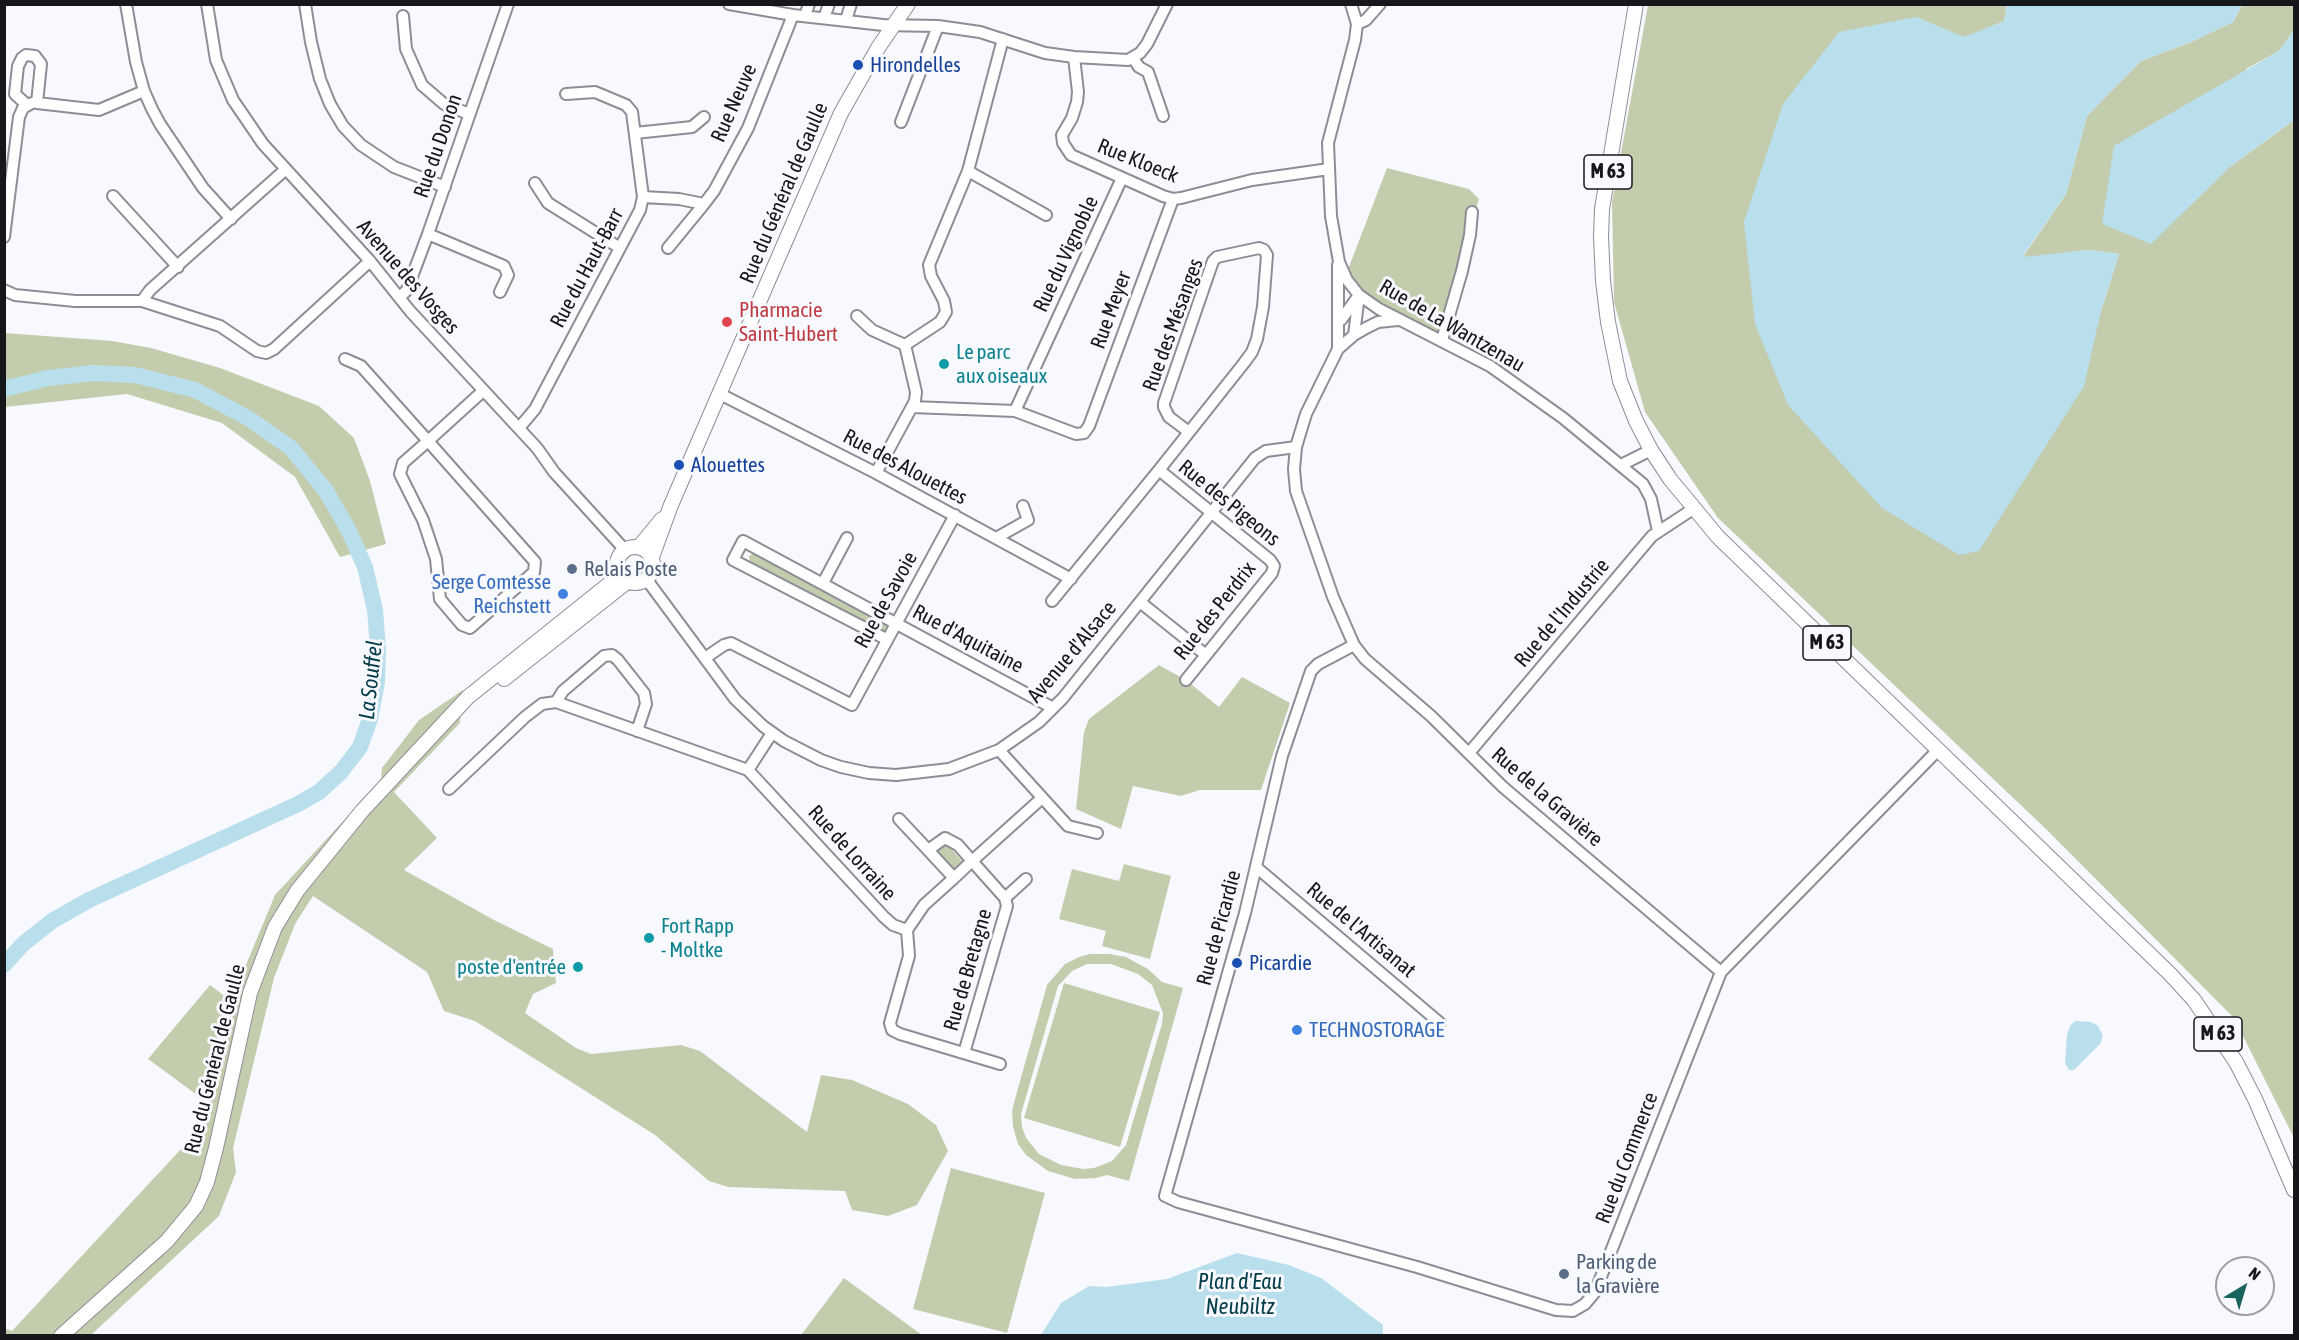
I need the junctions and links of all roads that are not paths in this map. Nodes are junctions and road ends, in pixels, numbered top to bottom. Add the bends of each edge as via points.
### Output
1 (126, 4) edge
2 (207, 4) edge
3 (305, 4) edge
4 (508, 4) edge
5 (729, 4) edge
6 (809, 4) edge
7 (829, 4) edge
8 (851, 4) edge
9 (908, 4) edge
10 (1167, 4) edge
11 (1351, 4) edge
12 (1380, 4) edge
13 (1636, 4) edge
14 (793, 15) junction
15 (403, 16) dead end
16 (805, 16) junction
17 (825, 18) junction
18 (846, 20) junction
19 (1357, 24) junction
20 (893, 25) junction
21 (938, 26) junction
22 (1003, 39) junction
23 (1074, 57) junction
24 (1133, 58) junction
25 (144, 91) junction
26 (566, 94) dead end
27 (469, 114) junction
28 (1163, 116) dead end
29 (704, 117) dead end
30 (901, 122) dead end
31 (635, 133) junction
32 (286, 169) junction
33 (1329, 170) junction
34 (968, 171) junction
35 (1122, 178) junction
36 (535, 183) dead end
37 (445, 187) junction
38 (113, 196) dead end
39 (643, 197) junction
40 (1173, 199) junction
41 (704, 204) junction
42 (1472, 212) dead end
43 (1046, 215) dead end
44 (231, 219) junction
45 (428, 234) junction
46 (4, 237) edge
47 (620, 248) junction
48 (668, 248) dead end
49 (370, 261) junction
50 (1339, 262) junction
51 (178, 267) junction
52 (4, 290) edge
53 (500, 292) dead end
54 (1359, 295) junction
55 (400, 297) junction
56 (142, 301) junction
57 (857, 316) dead end
58 (1398, 320) junction
59 (1340, 324) junction
60 (1354, 335) junction
61 (1442, 340) junction
62 (905, 345) junction
63 (1338, 349) junction
64 (345, 359) dead end
65 (483, 391) junction
66 (720, 394) junction
67 (912, 407) junction
68 (1015, 411) junction
69 (519, 428) junction
70 (1189, 432) junction
71 (428, 441) junction
72 (1296, 447) junction
73 (1651, 450) junction
74 (1621, 465) junction
75 (1159, 470) junction
76 (876, 473) junction
77 (671, 505) junction
78 (1023, 506) dead end
79 (1693, 509) junction
80 (1211, 513) junction
81 (955, 515) junction
82 (1658, 531) junction
83 (847, 538) dead end
84 (996, 538) junction
85 (639, 547) junction
86 (625, 550) junction
87 (652, 558) junction
88 (1274, 566) joint
89 (623, 578) junction
90 (1071, 579) junction
91 (647, 580) junction
92 (823, 583) junction
93 (1052, 601) dead end
94 (1140, 602) junction
95 (896, 623) junction
96 (886, 639) junction
97 (1354, 645) junction
98 (1206, 655) junction
99 (705, 658) junction
100 (1186, 680) dead end
101 (556, 702) junction
102 (1053, 708) junction
103 (637, 731) junction
104 (772, 733) junction
105 (999, 750) junction
106 (1938, 750) junction
107 (1469, 753) junction
108 (748, 770) junction
109 (450, 789) dead end
110 (1042, 798) junction
111 (899, 819) dead end
112 (1097, 833) dead end
113 (928, 850) junction
114 (972, 861) junction
115 (1256, 867) junction
116 (954, 878) junction
117 (1026, 879) dead end
118 (1005, 898) junction
119 (907, 930) junction
120 (1721, 972) junction
121 (1440, 1023) dead end
122 (964, 1053) junction
123 (1000, 1065) dead end
124 (2295, 1190) edge
125 (1165, 1196) joint
126 (61, 1335) edge

1 - 25 street
2 - 32 street, Avenue des Vosges via 216,60 233,100 263,144
3 - 37 street via 320,79 343,126 361,145 394,167
4 - 27 street, Rue du Donon
5 - 14 street
6 - 16 street
7 - 17 street
8 - 18 street
9 - 20 main road, Rue du Général de Gaulle
10 - 24 street via 1147,44
11 - 19 street, Rue de La Wantzenau
12 - 19 street
13 - 73 main road, M 63 via 1602,209 1601,237 1608,322 1620,381
14 - 16 street
14 - 41 street, Rue Neuve via 748,128
15 - 27 street via 406,49 422,86 444,104
16 - 17 street
17 - 18 street
18 - 20 street
19 - 33 street, Rue de La Wantzenau via 1329,133
20 - 21 street
20 - 66 main road, Rue du Général de Gaulle via 845,104
21 - 22 street
21 - 30 street
22 - 23 street via 1045,53
22 - 34 street
23 - 24 street
23 - 35 street, Rue Kloeck via 1077,102 1062,135 1063,143 1071,155
24 - 28 street via 1148,72
25 - 44 street via 188,166
25 - 46 street via 99,110 32,104 19,117
26 - 31 street, Rue du Haut-Barr via 595,92 626,105 632,112
27 - 37 street, Rue du Donon
29 - 31 street via 692,127
31 - 39 street, Rue du Haut-Barr
32 - 44 street
32 - 49 street, Avenue des Vosges
33 - 40 street, Rue Kloeck via 1252,180
33 - 50 street, Rue de La Wantzenau via 1330,216
34 - 43 street
34 - 62 street via 929,265 946,312 940,322
35 - 40 street, Rue Kloeck
35 - 68 street, Rue du Vignoble
36 - 47 street via 548,203
37 - 45 street, Rue du Donon
38 - 51 street
39 - 41 street
39 - 47 street, Rue du Haut-Barr
40 - 68 street, Rue Meyer via 1084,433 1076,434
41 - 48 street, Rue Neuve
42 - 61 street via 1462,271
44 - 51 street
45 - 53 street via 504,266 508,275
45 - 55 street, Rue du Donon via 407,290
47 - 69 street, Rue du Haut-Barr via 535,410
49 - 55 street, Avenue des Vosges
49 - 56 street via 266,353 220,326
50 - 54 street, Rue de La Wantzenau
50 - 59 street
51 - 56 street
52 - 56 street via 15,295 75,301
54 - 58 street, Rue de La Wantzenau
54 - 59 street
54 - 60 street
55 - 65 street, Avenue des Vosges
57 - 62 street via 872,330
58 - 60 street via 1378,322
58 - 61 street, Rue de La Wantzenau
59 - 63 street
60 - 63 street
61 - 74 street, Rue de La Wantzenau via 1490,366
62 - 67 street via 915,392
63 - 72 street via 1306,414
64 - 71 street via 361,366
65 - 69 street, Avenue des Vosges
65 - 71 street
66 - 76 street, Rue des Alouettes
66 - 77 main road, Rue du Général de Gaulle
67 - 68 street
67 - 76 street
69 - 86 street, Avenue des Vosges
70 - 70 street, Rue des Mésanges via 1244,363 1257,339 1267,255 1259,248 1213,261 1164,403 1170,417
70 - 75 street, Rue des Mésanges
71 - 71 street via 403,463 400,474 423,520 436,559 440,599 462,625 470,628 534,572 536,562
72 - 80 street, Avenue d'Alsace via 1258,455
72 - 97 street, Rue de la Gravière via 1296,491
73 - 74 street
73 - 79 main road, M 63
74 - 82 street, Rue de La Wantzenau via 1644,484
75 - 80 street, Rue des Pigeons
75 - 90 street, Rue des Mésanges
76 - 81 street, Rue des Alouettes
77 - 85 main road, Rue du Général de Gaulle
77 - 87 main road, Rue du Général de Gaulle
78 - 84 street via 1028,520
79 - 82 street, Rue de l'Industrie
79 - 106 main road, M 63
80 - 88 street, Rue des Pigeons
80 - 94 street, Avenue d'Alsace
81 - 84 street, Rue des Alouettes
81 - 95 street, Rue de Savoie
82 - 107 street, Rue de l'Industrie
83 - 92 street
84 - 90 street, Rue des Alouettes
85 - 86 main road
85 - 87 main road
86 - 89 main road via 618,558
87 - 91 main road via 653,569
88 - 98 street, Rue des Perdrix
89 - 91 main road via 638,584
89 - 126 main road, Rue du Général de Gaulle via 444,725 399,770 297,891 275,927 250,993 214,1156 196,1206 166,1241
90 - 93 street, Rue des Mésanges
91 - 99 street, Avenue d'Alsace
92 - 95 street, Rue d'Aquitaine
92 - 96 street, Rue d'Aquitaine via 743,541 733,560
94 - 98 street
94 - 102 street, Avenue d'Alsace
95 - 96 street, Rue de Savoie
95 - 102 street, Rue d'Aquitaine
96 - 99 street, Rue de Savoie via 852,705 731,643
97 - 107 street, Rue de la Gravière
97 - 115 street, Rue de Picardie via 1311,671 1282,756
98 - 100 street, Rue des Perdrix
99 - 104 street, Avenue d'Alsace via 735,699
101 - 103 street, Rue de Lorraine
101 - 103 street via 563,691 604,656 612,656 644,693 646,704
101 - 109 street via 543,704 525,717
102 - 105 street, Avenue d'Alsace
103 - 108 street, Rue de Lorraine
104 - 105 street, Avenue d'Alsace via 821,760 869,773 949,769
104 - 108 street
105 - 110 street
106 - 120 street, Rue du Commerce
106 - 124 main road, M 63 via 2194,1000 2236,1062
107 - 120 street, Rue de la Gravière via 1503,787
108 - 119 street, Rue de Lorraine via 884,917
110 - 112 street via 1068,826
110 - 114 street
111 - 113 street
113 - 114 street, Rue de Bretagne via 941,839 949,839
113 - 116 street
114 - 116 street
114 - 118 street, Rue de Bretagne
115 - 121 street, Rue de l'Artisanat
115 - 125 street, Rue de Picardie
116 - 119 street via 924,905
117 - 118 street, Rue de Bretagne
118 - 122 street, Rue de Bretagne via 1006,911
119 - 122 street via 909,956 890,1026 900,1034
120 - 125 street, Rue du Commerce via 1595,1292 1573,1311 1557,1310
122 - 123 street

